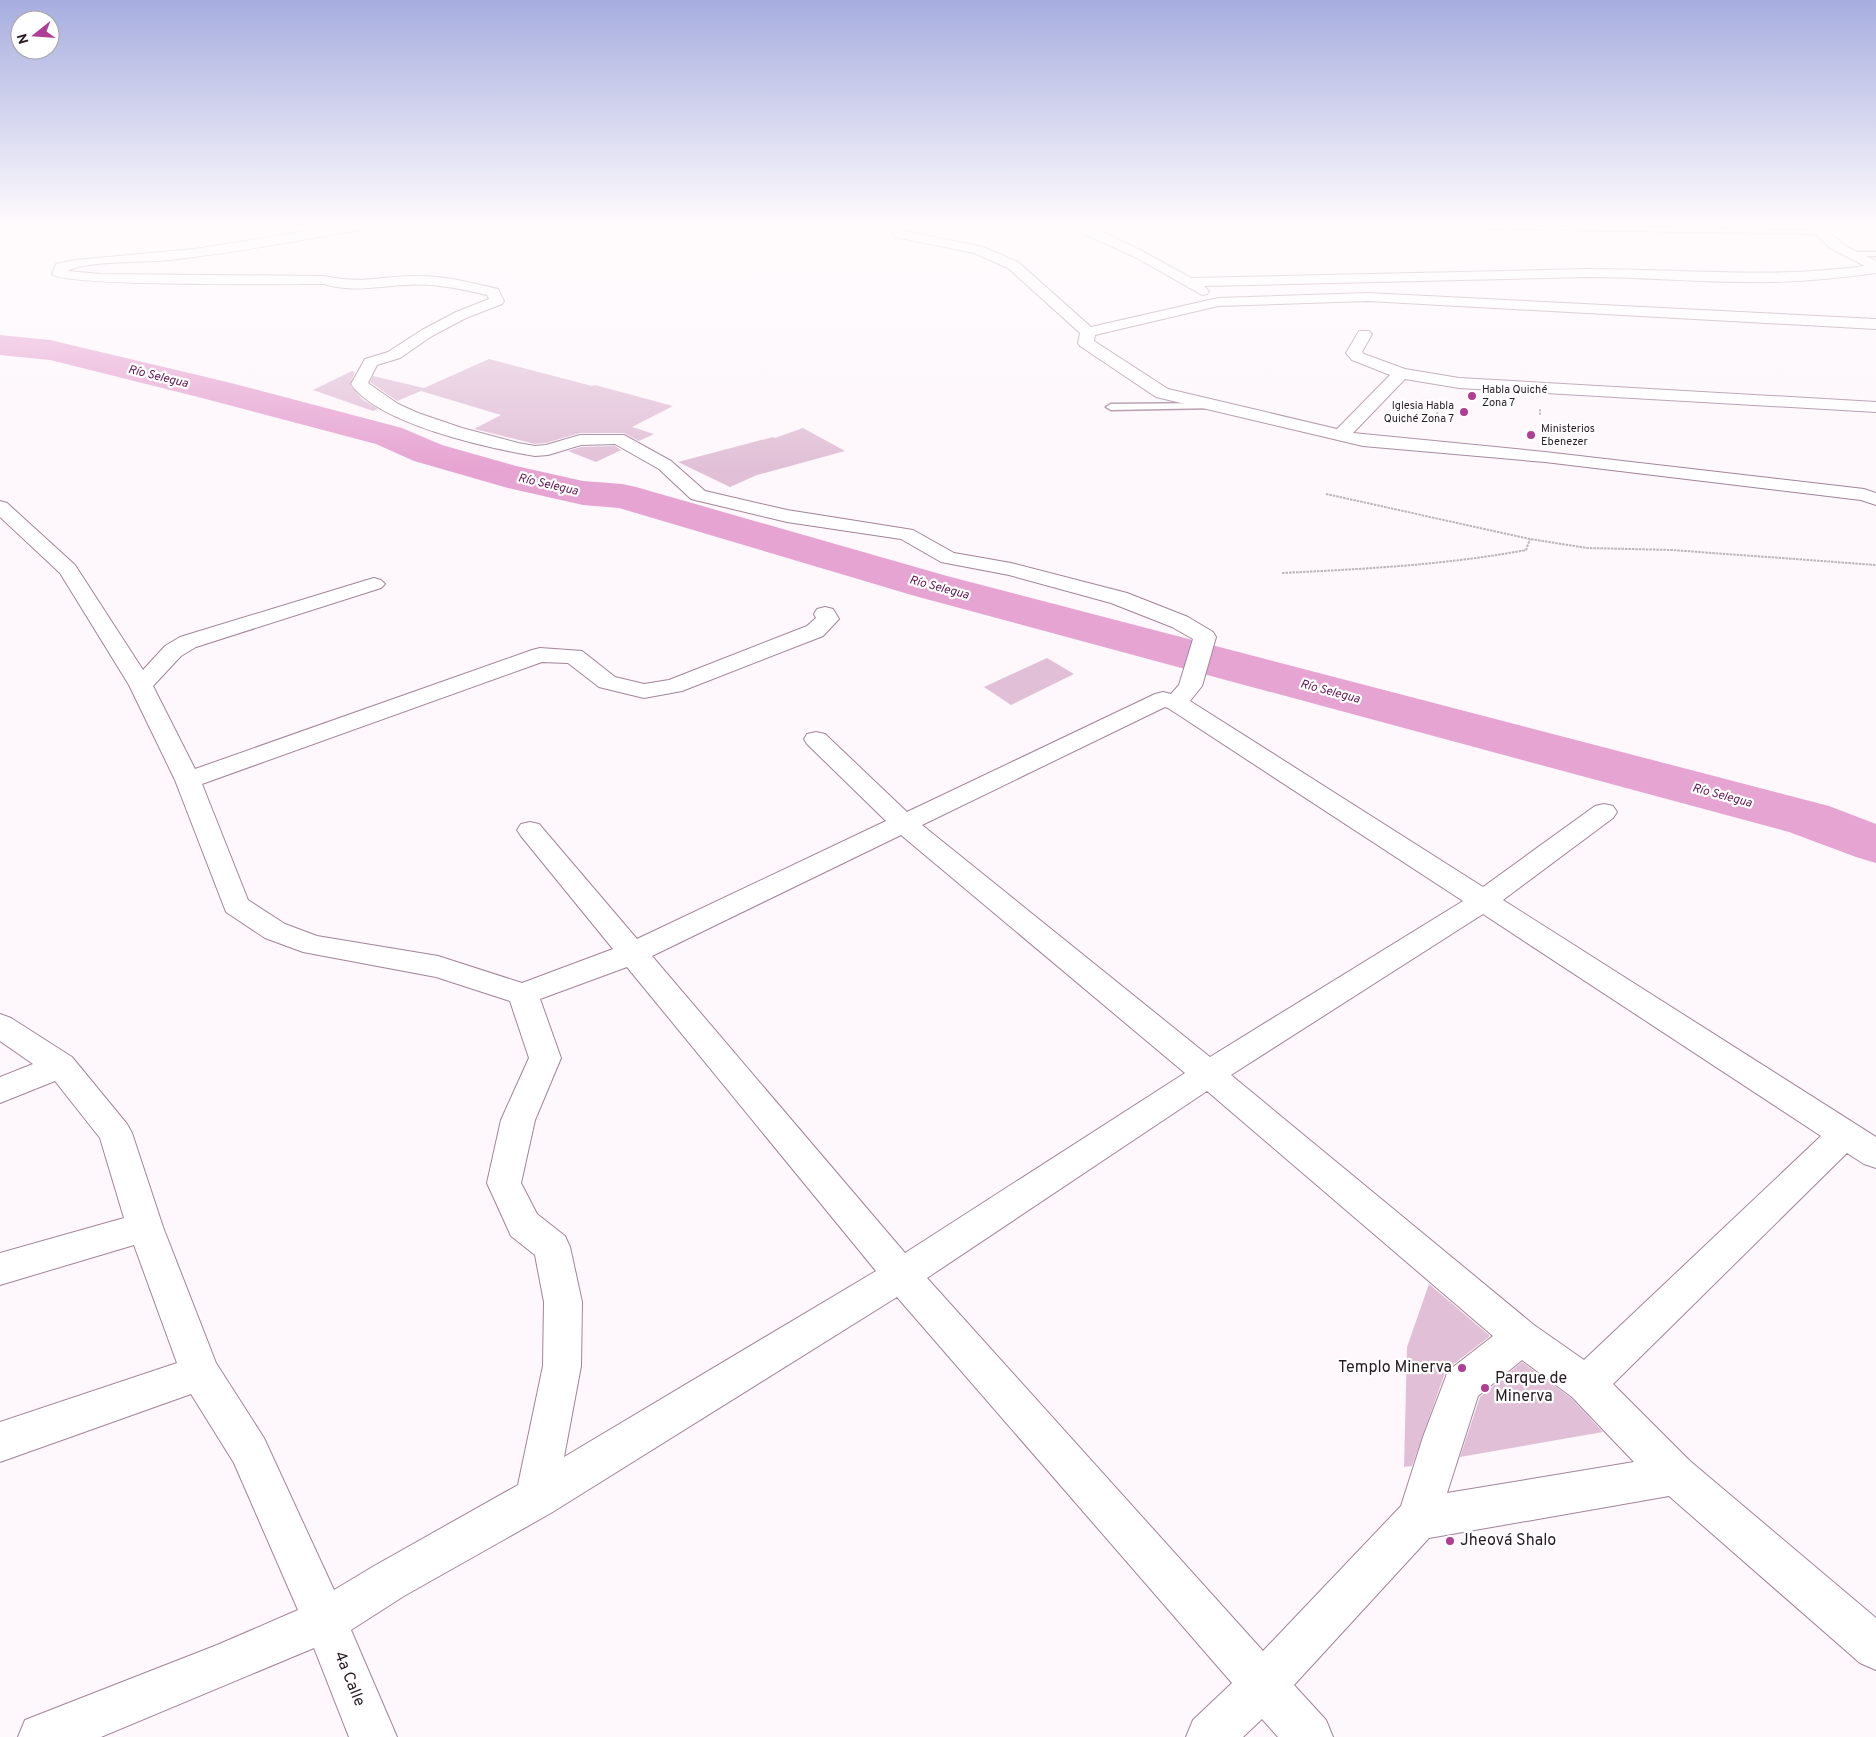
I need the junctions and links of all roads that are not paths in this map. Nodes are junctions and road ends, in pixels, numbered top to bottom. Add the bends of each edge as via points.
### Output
1 (483, 307) edge
2 (1060, 307) edge
3 (1197, 307) edge
4 (1557, 307) edge
5 (1876, 324) edge
6 (1088, 332) junction
7 (1364, 334) dead end
8 (1401, 373) junction
9 (1214, 406) junction
10 (1111, 407) dead end
11 (1876, 407) edge
12 (1340, 436) junction
13 (1876, 499) edge
14 (4, 514) edge
15 (374, 584) dead end
16 (825, 614) dead end
17 (141, 685) junction
18 (1183, 695) junction
19 (816, 739) dead end
20 (188, 780) junction
21 (1604, 812) dead end
22 (904, 824) junction
23 (530, 830) dead end
24 (1482, 902) junction
25 (634, 953) junction
26 (523, 994) junction
27 (0, 1026) edge
28 (61, 1066) junction
29 (1208, 1074) junction
30 (0, 1090) edge
31 (1845, 1134) junction
32 (1876, 1154) edge
33 (145, 1226) junction
34 (0, 1269) edge
35 (901, 1275) junction
36 (1521, 1337) junction
37 (200, 1373) junction
38 (1586, 1384) junction
39 (0, 1442) edge
40 (1675, 1475) junction
41 (536, 1498) junction
42 (1418, 1519) junction
43 (325, 1621) junction
44 (1876, 1647) edge
45 (1263, 1685) junction
46 (42, 1737) edge
47 (373, 1737) edge
48 (1210, 1737) edge
49 (1309, 1737) edge

1 - 18 street via 427,333 394,355 371,362 359,384 369,394 412,418 518,448 548,450 580,440 618,439 665,465 698,495 787,516 906,534 948,558 1011,569 1119,598 1180,622 1205,636
2 - 6 street
3 - 6 street
4 - 5 street
6 - 9 street via 1086,343 1162,393
7 - 8 street via 1354,354
8 - 11 street via 1459,383 1528,388
8 - 12 street
9 - 10 lane
9 - 12 street
12 - 13 street via 1744,480
14 - 17 street via 68,569
15 - 17 street via 188,642 173,651
16 - 20 street via 828,620 815,631 674,686 644,691 607,682 574,656 540,655
17 - 20 street
18 - 22 street via 1163,699
18 - 24 street
19 - 22 street
20 - 26 street via 236,905 275,931 312,945 438,967
21 - 24 street
22 - 25 street
22 - 29 street
23 - 25 street
24 - 29 street
24 - 31 street
25 - 26 street
25 - 35 street
26 - 41 street via 544,1058 518,1120 504,1183 524,1225 552,1247 563,1302 562,1366
27 - 28 street, 4a Calle
28 - 30 street
28 - 33 street, 4a Calle via 115,1133
29 - 35 street
29 - 36 street
31 - 32 street
31 - 38 street
33 - 34 street
33 - 37 street, 4a Calle
35 - 41 street
35 - 45 street
36 - 38 street
36 - 42 street via 1462,1384
37 - 39 street
37 - 43 street, 4a Calle via 250,1452
38 - 40 street
40 - 42 street
40 - 44 street
41 - 43 street
42 - 45 street
43 - 46 street
43 - 47 street, 4a Calle
45 - 48 street
45 - 49 street

